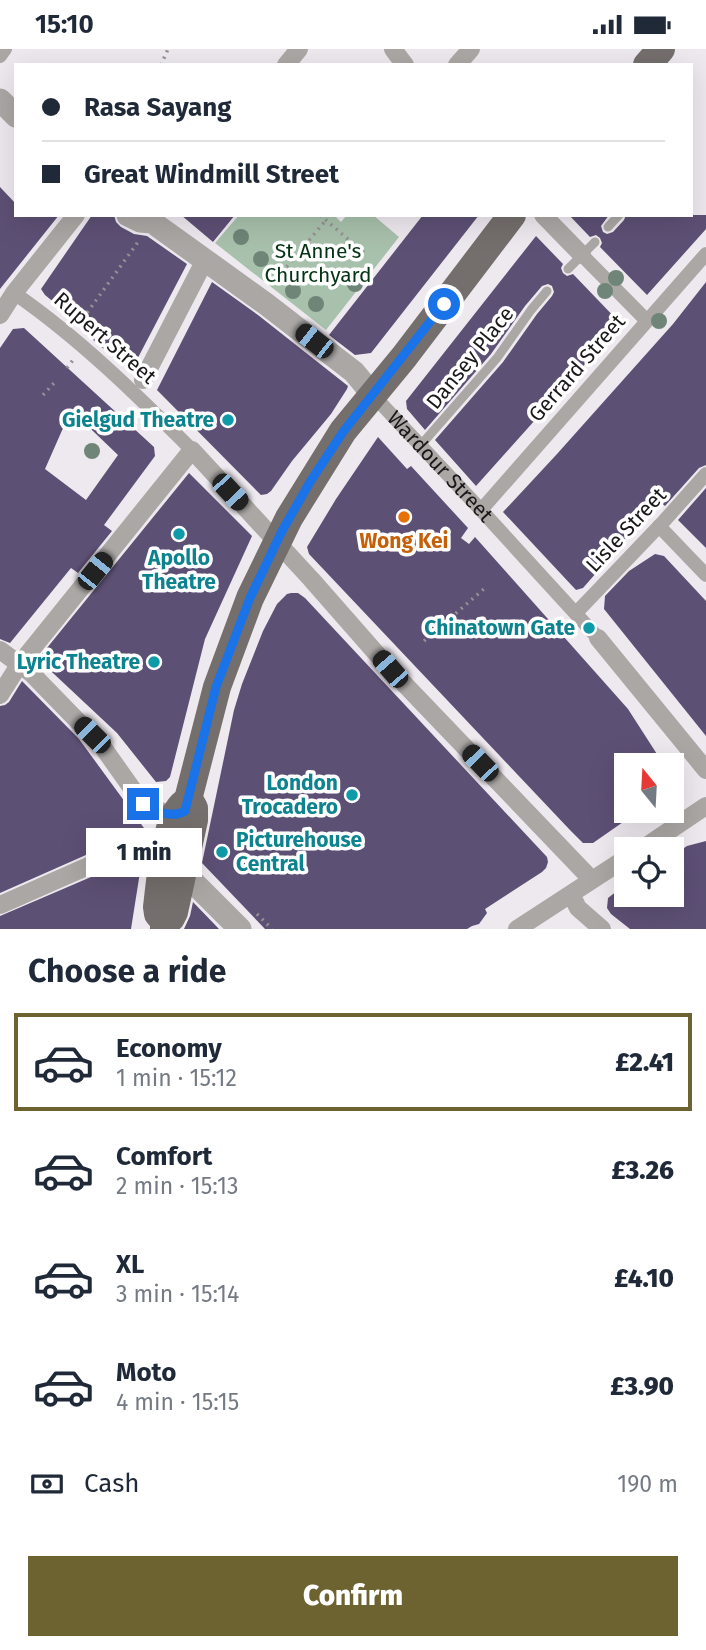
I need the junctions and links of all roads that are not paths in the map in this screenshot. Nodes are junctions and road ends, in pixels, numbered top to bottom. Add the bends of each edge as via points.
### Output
1 (5, 49) edge
2 (299, 49) edge
3 (471, 49) edge
4 (0, 56) edge
5 (288, 63) edge
6 (459, 63) edge
7 (0, 100) edge
8 (14, 114) edge
9 (74, 217) edge
10 (132, 217) edge
11 (510, 217) edge
12 (546, 217) edge
13 (617, 217) edge
14 (155, 218) edge
15 (608, 227) dead end
16 (588, 248) junction
17 (706, 254) edge
18 (205, 260) junction
19 (568, 269) dead end
20 (547, 292) dead end
21 (14, 293) junction
22 (0, 315) edge
23 (646, 320) junction
24 (139, 387) junction
25 (373, 395) junction
26 (420, 446) junction
27 (192, 450) junction
28 (706, 474) edge
29 (481, 510) junction
30 (659, 526) junction
31 (276, 543) junction
32 (706, 575) edge
33 (576, 613) junction
34 (597, 638) joint
35 (0, 650) edge
36 (19, 665) junction
37 (0, 695) edge
38 (706, 770) edge
39 (706, 806) edge
40 (181, 807) junction
41 (660, 837) edge
42 (614, 866) edge
43 (173, 867) junction
44 (592, 880) junction
45 (571, 894) junction
46 (0, 905) edge
47 (164, 925) edge
48 (240, 929) edge
49 (517, 929) edge
50 (602, 929) edge

1 - 4 street
2 - 5 street
3 - 6 street
7 - 8 street
9 - 21 street
10 - 14 street, Wardour Street via 140,221
11 - 25 main road
12 - 16 street
13 - 15 lane
14 - 18 street, Wardour Street
16 - 19 lane
16 - 23 street
17 - 23 street, Gerrard Street
18 - 24 street
18 - 25 street, Wardour Street via 355,372
20 - 26 lane, Dansey Place
21 - 22 street
21 - 24 street, Rupert Street
23 - 29 street, Gerrard Street
24 - 27 street, Rupert Street
25 - 26 street, Wardour Street
25 - 31 main road via 310,482
26 - 29 street, Wardour Street
27 - 31 street, Rupert Street
27 - 36 street
28 - 30 street, Lisle Street
29 - 33 street, Wardour Street
30 - 32 street
30 - 33 street, Lisle Street
31 - 40 main road via 216,687
31 - 44 street, Rupert Street
33 - 34 street, Wardour Street
34 - 38 street, Wardour Street
35 - 36 street
36 - 37 street
36 - 40 street via 102,746 143,804 153,809
39 - 41 street
40 - 43 main road
42 - 44 street
43 - 46 street via 129,848
43 - 47 main road via 156,907
43 - 48 street
44 - 45 street
45 - 49 street
45 - 50 street via 578,908

